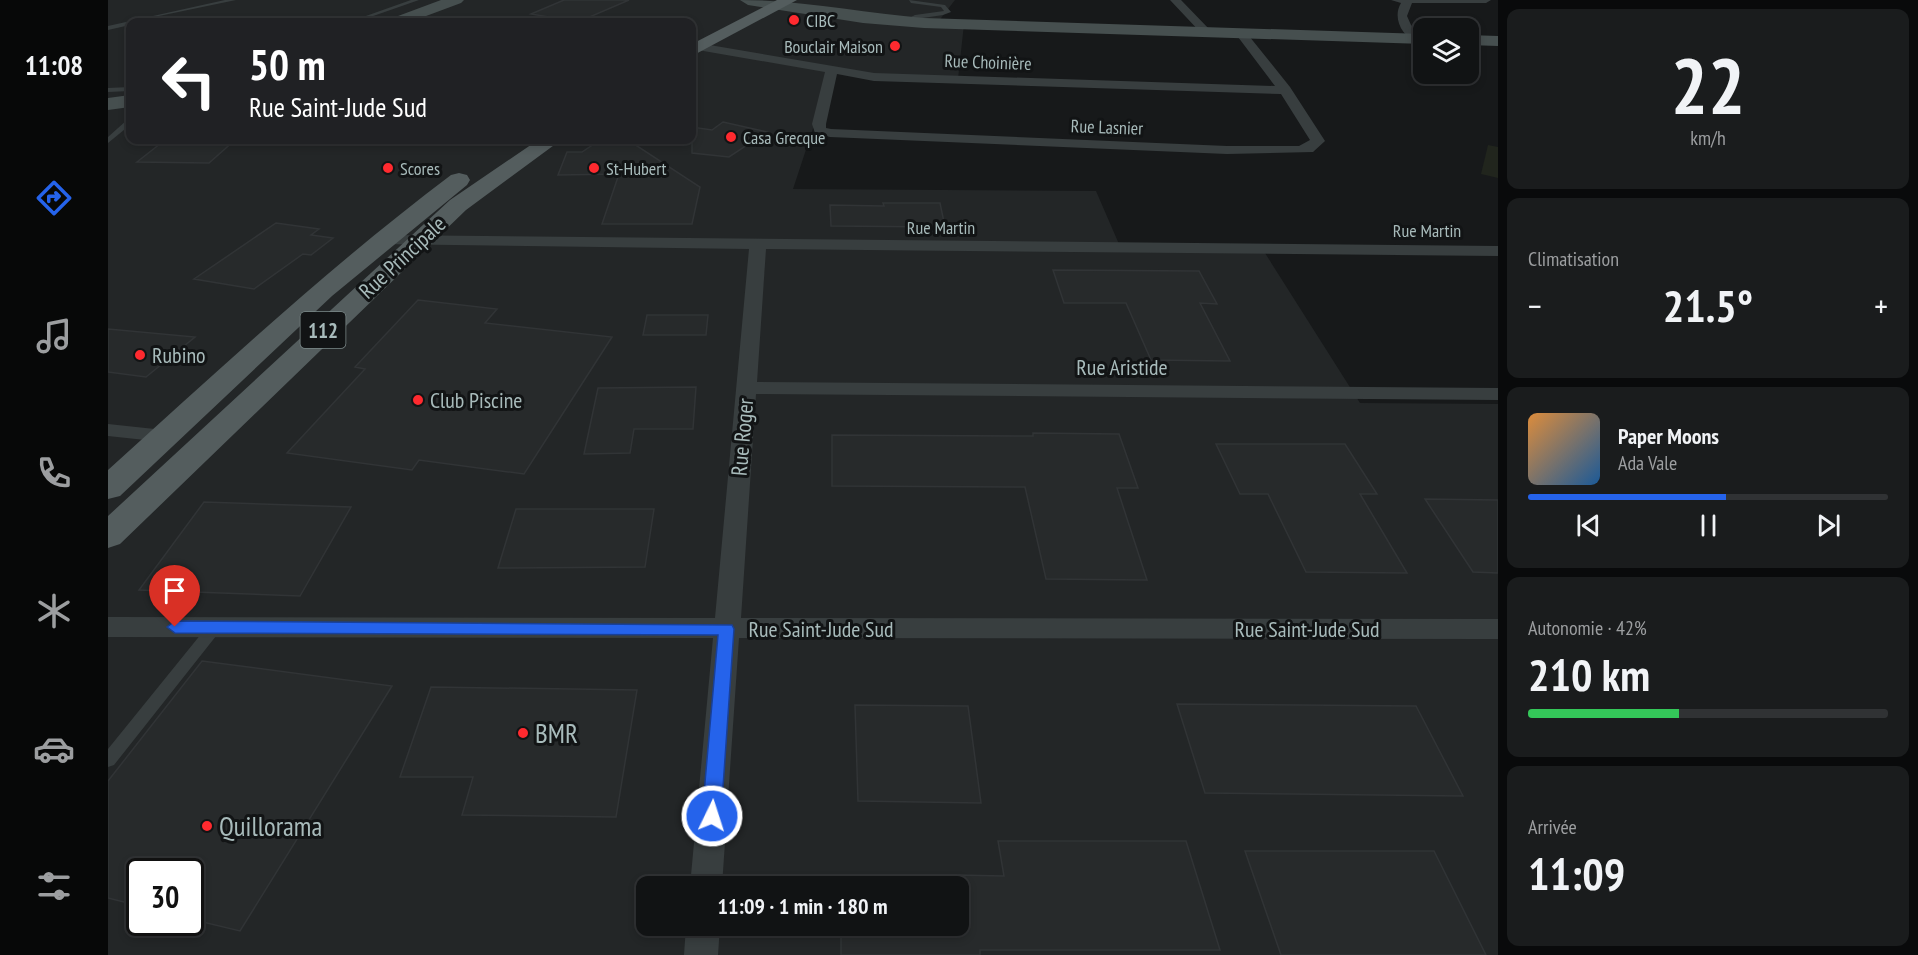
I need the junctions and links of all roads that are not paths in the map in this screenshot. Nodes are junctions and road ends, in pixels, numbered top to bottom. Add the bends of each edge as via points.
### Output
1 (233, 0) edge
2 (416, 0) edge
3 (456, 0) edge
4 (750, 0) edge
5 (1175, 0) edge
6 (1404, 0) edge
7 (1486, 0) edge
8 (911, 1) edge
9 (784, 2) edge
10 (731, 11) dead end
11 (150, 18) edge
12 (364, 18) edge
13 (407, 18) edge
14 (905, 21) junction
15 (126, 23) edge
16 (108, 28) edge
17 (1206, 32) junction
18 (1241, 33) junction
19 (1413, 34) edge
20 (1413, 39) edge
21 (1479, 40) edge
22 (1498, 41) edge
23 (696, 46) edge
24 (696, 48) edge
25 (832, 71) junction
26 (126, 89) edge
27 (108, 90) edge
28 (1285, 90) junction
29 (126, 102) edge
30 (108, 104) edge
31 (126, 125) edge
32 (108, 141) edge
33 (508, 144) edge
34 (545, 144) edge
35 (384, 240) junction
36 (419, 242) junction
37 (758, 245) junction
38 (1498, 250) edge
39 (747, 388) junction
40 (1498, 394) edge
41 (108, 430) edge
42 (164, 436) junction
43 (108, 488) edge
44 (108, 536) edge
45 (108, 627) edge
46 (215, 627) junction
47 (726, 629) junction
48 (1498, 629) edge
49 (108, 760) edge
50 (707, 876) edge
51 (702, 936) edge
52 (701, 955) edge

1 - 11 lane
2 - 12 lane
3 - 13 street
4 - 9 street
4 - 10 main road
5 - 17 street
6 - 7 street
6 - 19 street via 1403,27
8 - 14 lane via 943,6 938,16 911,16
9 - 14 street
9 - 23 main road
14 - 17 street
15 - 16 lane
17 - 18 street
18 - 20 street
18 - 28 street, Rue Lasnier
21 - 22 street
24 - 25 street, Rue Choinière
25 - 28 street, Rue Choinière via 874,77
25 - 28 street, Rue Lasnier via 819,124 820,130 830,133 1227,150 1308,149 1318,141
26 - 27 lane
29 - 30 street
31 - 32 lane
33 - 35 main road, Rue Principale / 112 via 423,206
34 - 36 main road, Rue Principale / 112 via 458,205
35 - 36 street, Rue Martin
35 - 42 main road, Rue Principale / 112
36 - 37 street, Rue Martin
36 - 44 main road, Rue Principale / 112
37 - 38 street, Rue Martin
37 - 39 street, Rue Roger
39 - 40 street, Rue Aristide
39 - 47 street, Rue Roger
41 - 42 street
42 - 43 main road, Rue Principale / 112
45 - 46 street, Rue Saint-Jude Sud
46 - 47 street, Rue Saint-Jude Sud
46 - 49 lane
47 - 48 street, Rue Saint-Jude Sud
47 - 50 street, Rue Roger
51 - 52 street

